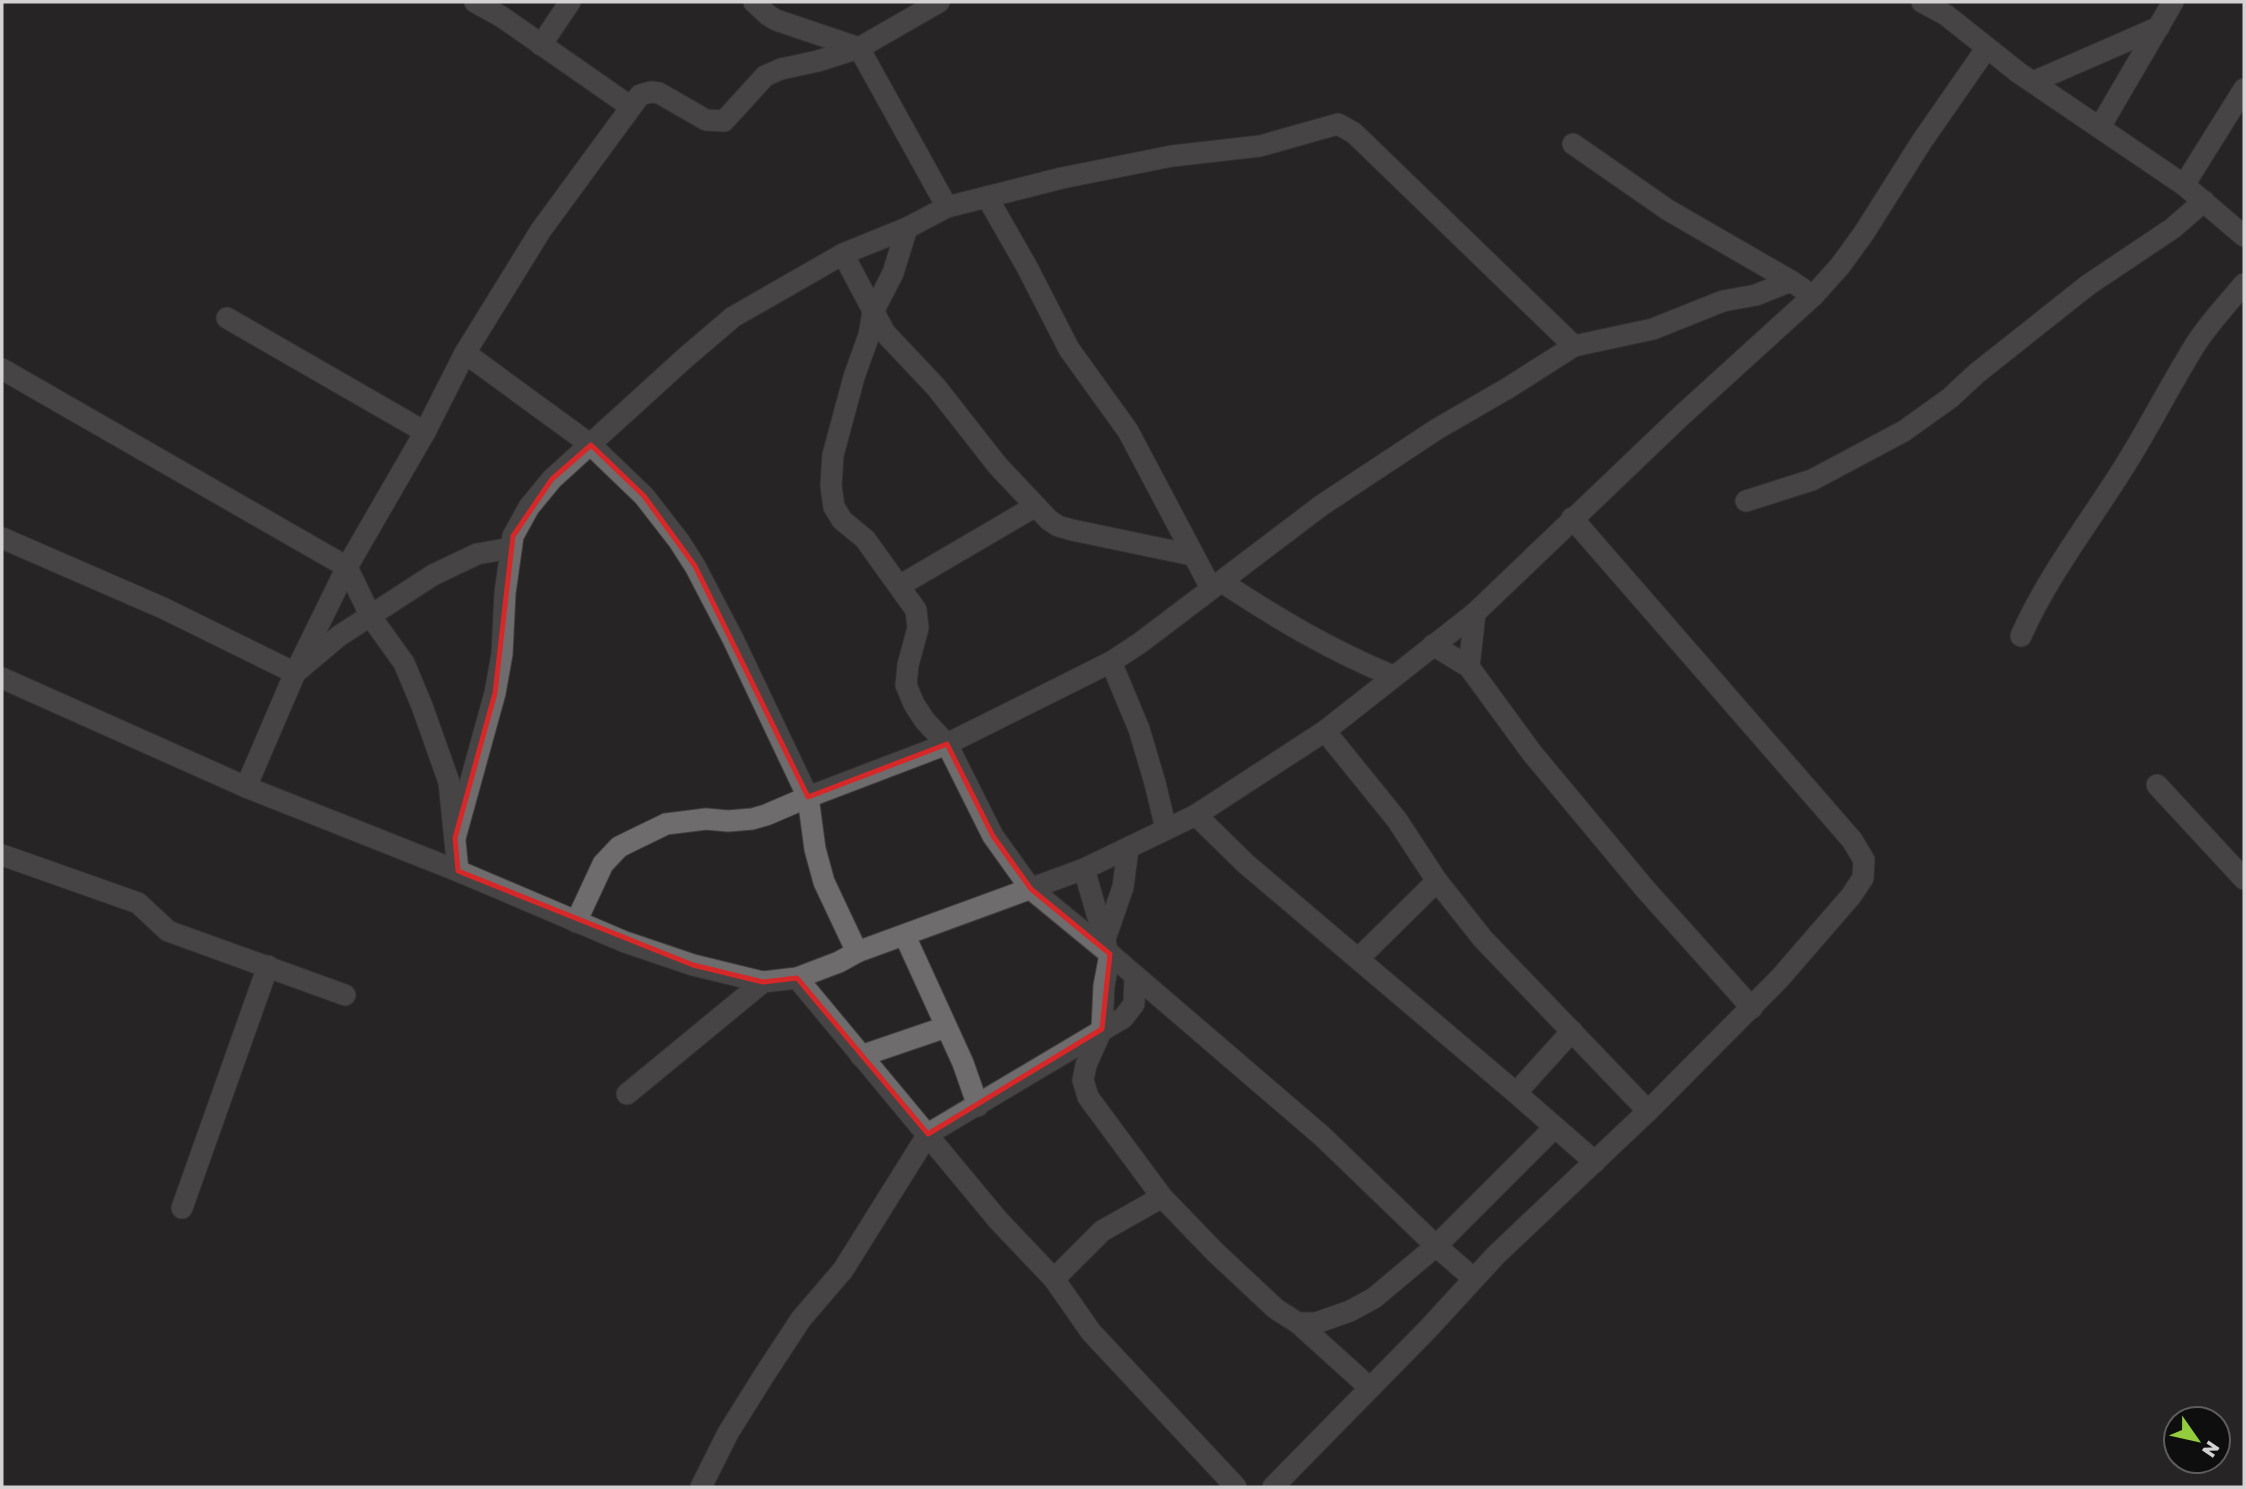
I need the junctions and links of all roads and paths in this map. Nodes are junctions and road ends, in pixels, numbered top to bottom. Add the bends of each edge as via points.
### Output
1 (475, 2) edge
2 (570, 2) edge
3 (754, 2) edge
4 (939, 2) edge
5 (1922, 2) edge
6 (2173, 2) edge
7 (506, 9) edge
8 (1951, 9) edge
9 (2159, 27) junction
10 (541, 46) junction
11 (859, 48) junction
12 (1986, 49) junction
13 (2033, 82) junction
14 (2244, 89) edge
15 (631, 107) junction
16 (2100, 127) junction
17 (1573, 144) dead end
18 (2184, 185) junction
19 (987, 197) junction
20 (2204, 201) junction
21 (947, 207) junction
22 (906, 228) junction
23 (2244, 236) edge
24 (843, 254) junction
25 (1791, 281) junction
26 (2244, 284) edge
27 (1813, 296) junction
28 (873, 312) junction
29 (227, 318) dead end
30 (1574, 346) junction
31 (465, 354) junction
32 (2, 369) edge
33 (425, 432) junction
34 (591, 445) junction
35 (1746, 501) dead end
36 (1034, 507) junction
37 (1572, 518) junction
38 (2, 538) edge
39 (511, 548) junction
40 (1192, 555) junction
41 (347, 567) junction
42 (1242, 568) junction
43 (1217, 585) junction
44 (899, 586) junction
45 (1250, 600) junction
46 (1475, 612) junction
47 (370, 617) junction
48 (2021, 636) dead end
49 (1433, 645) junction
50 (1111, 662) junction
51 (1469, 667) junction
52 (295, 673) junction
53 (1393, 676) junction
54 (2, 678) edge
55 (1325, 731) junction
56 (947, 744) junction
57 (2157, 785) dead end
58 (246, 788) junction
59 (808, 797) junction
60 (1196, 815) junction
61 (1166, 829) junction
62 (455, 838) junction
63 (1128, 849) junction
64 (2, 855) edge
65 (1084, 869) junction
66 (458, 871) junction
67 (2244, 879) edge
68 (1437, 881) junction
69 (1031, 889) junction
70 (576, 922) junction
71 (905, 936) junction
72 (1107, 948) junction
73 (857, 952) junction
74 (1359, 958) junction
75 (268, 966) junction
76 (1135, 976) junction
77 (797, 978) junction
78 (763, 982) junction
79 (345, 995) dead end
80 (1752, 1008) junction
81 (946, 1027) junction
82 (1102, 1029) junction
83 (1572, 1031) junction
84 (861, 1056) junction
85 (1516, 1093) junction
86 (627, 1094) dead end
87 (978, 1106) junction
88 (1648, 1111) junction
89 (1555, 1127) junction
90 (928, 1134) junction
91 (1595, 1162) junction
92 (1163, 1197) junction
93 (181, 1208) dead end
94 (1436, 1246) junction
95 (1473, 1278) junction
96 (1054, 1279) junction
97 (1298, 1323) junction
98 (1370, 1388) junction
99 (701, 1487) edge
100 (1236, 1487) edge
101 (1273, 1487) edge

1 - 7 street
2 - 10 street
3 - 11 street via 776,20
4 - 11 street
5 - 8 street
6 - 9 street
7 - 10 street
8 - 12 street
9 - 13 street
9 - 16 street
10 - 15 street
11 - 15 street via 765,76 724,121 706,120 659,93 640,95
11 - 21 street
12 - 13 street
12 - 27 street via 1864,233
13 - 16 street
14 - 18 street
15 - 31 street via 541,230
16 - 18 street
17 - 25 street via 1668,210
18 - 20 street
19 - 21 street
19 - 30 street via 1172,156 1260,146 1338,124 1354,133
19 - 40 street via 1069,349 1128,431
20 - 23 street
20 - 35 street via 2077,293 1904,431 1812,480
21 - 22 street
22 - 24 street
22 - 28 street via 893,274
24 - 28 street
24 - 34 street via 733,317
25 - 27 street
25 - 30 street via 1653,329
26 - 48 street via 2199,340 2134,452 2074,539
27 - 37 street
28 - 36 street via 897,348 936,387
28 - 44 street via 833,455 831,486 834,507 842,520 864,539
29 - 33 street
30 - 42 street via 1437,429 1334,498
31 - 33 street
31 - 34 street
32 - 41 street
33 - 41 street
34 - 39 street via 552,479 529,507
34 - 59 street via 643,496 695,566
36 - 40 street via 1058,526
36 - 44 street
37 - 46 street
37 - 80 street via 1825,807 1864,860 1863,878 1851,896
38 - 52 street via 163,608
39 - 47 street via 477,554 433,575
39 - 62 street via 495,693
40 - 43 street
41 - 47 street
41 - 52 street
42 - 43 street
42 - 45 street
43 - 45 street
43 - 50 street
44 - 56 street via 916,610 918,628 906,685 925,721
45 - 53 street via 1336,652
46 - 49 street
46 - 51 street
47 - 52 street
47 - 62 street via 404,663 422,706 449,782
49 - 51 street
49 - 53 street
50 - 56 street
50 - 61 street via 1139,729
51 - 80 street via 1532,753
52 - 58 street
53 - 55 street
54 - 58 street
55 - 60 street
55 - 68 street via 1397,820
56 - 59 street
56 - 69 street via 993,836
57 - 67 street
58 - 66 street
59 - 70 street via 752,819 667,824 619,847 603,864
59 - 73 street via 824,882
60 - 61 street
60 - 74 street via 1246,864
61 - 63 street
62 - 66 street
63 - 65 street
63 - 72 street
64 - 75 street via 138,904 168,931
65 - 69 street
65 - 72 street
66 - 70 street
68 - 74 street
68 - 83 street via 1483,939
69 - 71 street
69 - 72 street
70 - 78 street via 694,965
71 - 73 street
71 - 81 street
72 - 76 street
72 - 82 street
73 - 77 street
74 - 85 street
75 - 79 street
75 - 93 street
76 - 82 street via 1134,1004 1123,1018
76 - 94 street via 1322,1136
77 - 78 street
77 - 84 street
78 - 86 street
80 - 88 street
81 - 84 street
81 - 87 street
82 - 87 street
82 - 92 street via 1086,1065 1083,1080 1088,1097
83 - 85 street
83 - 88 street
84 - 90 street
85 - 89 street
87 - 90 street
88 - 91 street
89 - 91 street
89 - 94 street
90 - 96 street via 998,1220
90 - 99 street via 843,1270 801,1319 727,1433
91 - 95 street
92 - 96 street via 1102,1231
92 - 97 street via 1256,1292
94 - 95 street
94 - 97 street via 1365,1303 1316,1323
95 - 98 street
96 - 100 street via 1106,1349
97 - 98 street
98 - 101 street

